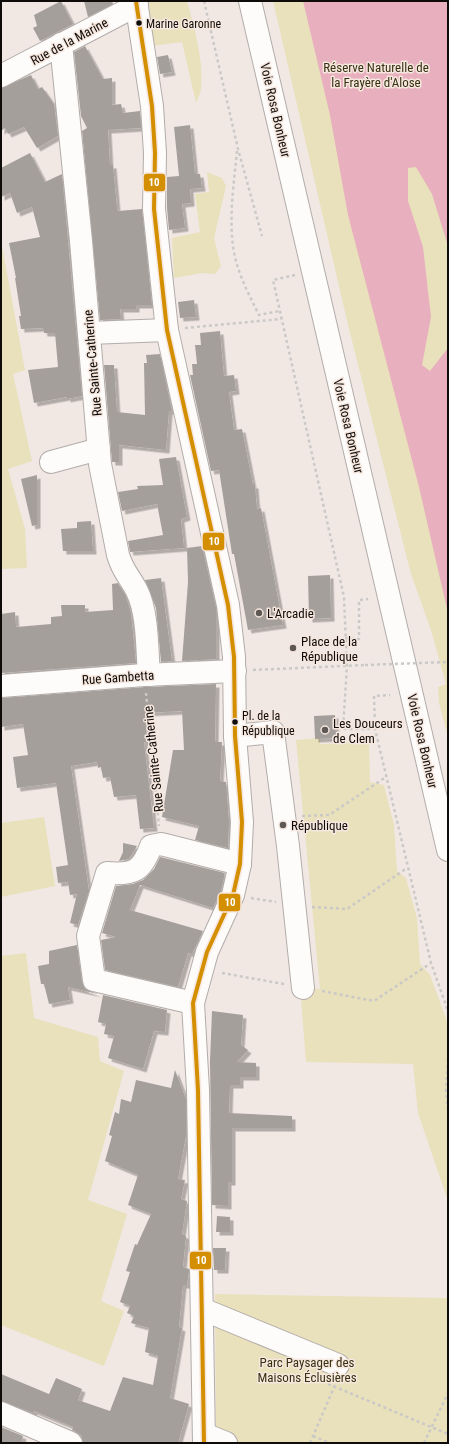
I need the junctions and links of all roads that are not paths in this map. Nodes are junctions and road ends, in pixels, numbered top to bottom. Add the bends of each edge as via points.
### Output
1 (250, 1) edge
2 (136, 3) edge
3 (61, 44) junction
4 (1, 76) edge
5 (167, 330) junction
6 (89, 333) junction
7 (99, 449) junction
8 (51, 462) dead end
9 (235, 671) junction
10 (147, 675) junction
11 (1, 686) edge
12 (235, 736) junction
13 (448, 850) edge
14 (240, 864) junction
15 (303, 988) dead end
16 (193, 1003) junction
17 (202, 1309) junction
18 (338, 1365) road end
19 (1, 1413) edge
20 (204, 1438) edge
21 (71, 1443) edge
22 (226, 1443) edge

1 - 13 street, Voie Rosa Bonheur
2 - 3 street, Rue de la Marine
2 - 5 street via 152,106 155,153 154,209
3 - 4 street, Rue de la Marine
3 - 6 street, Rue Sainte-Catherine
5 - 6 street
5 - 9 street via 221,568
6 - 7 street, Rue Sainte-Catherine
7 - 8 street
7 - 10 street, Rue Sainte-Catherine via 106,498 123,570 137,591 143,607
9 - 10 street, Rue Gambetta
9 - 12 street
10 - 11 street, Rue Gambetta
12 - 14 street via 242,822
12 - 15 street via 273,732
14 - 16 street via 233,895 207,952
14 - 16 street via 161,844 152,846 146,860 132,872 107,873 88,936 94,980
16 - 17 street via 198,1090
17 - 18 street
17 - 20 street
19 - 21 street
20 - 22 street

